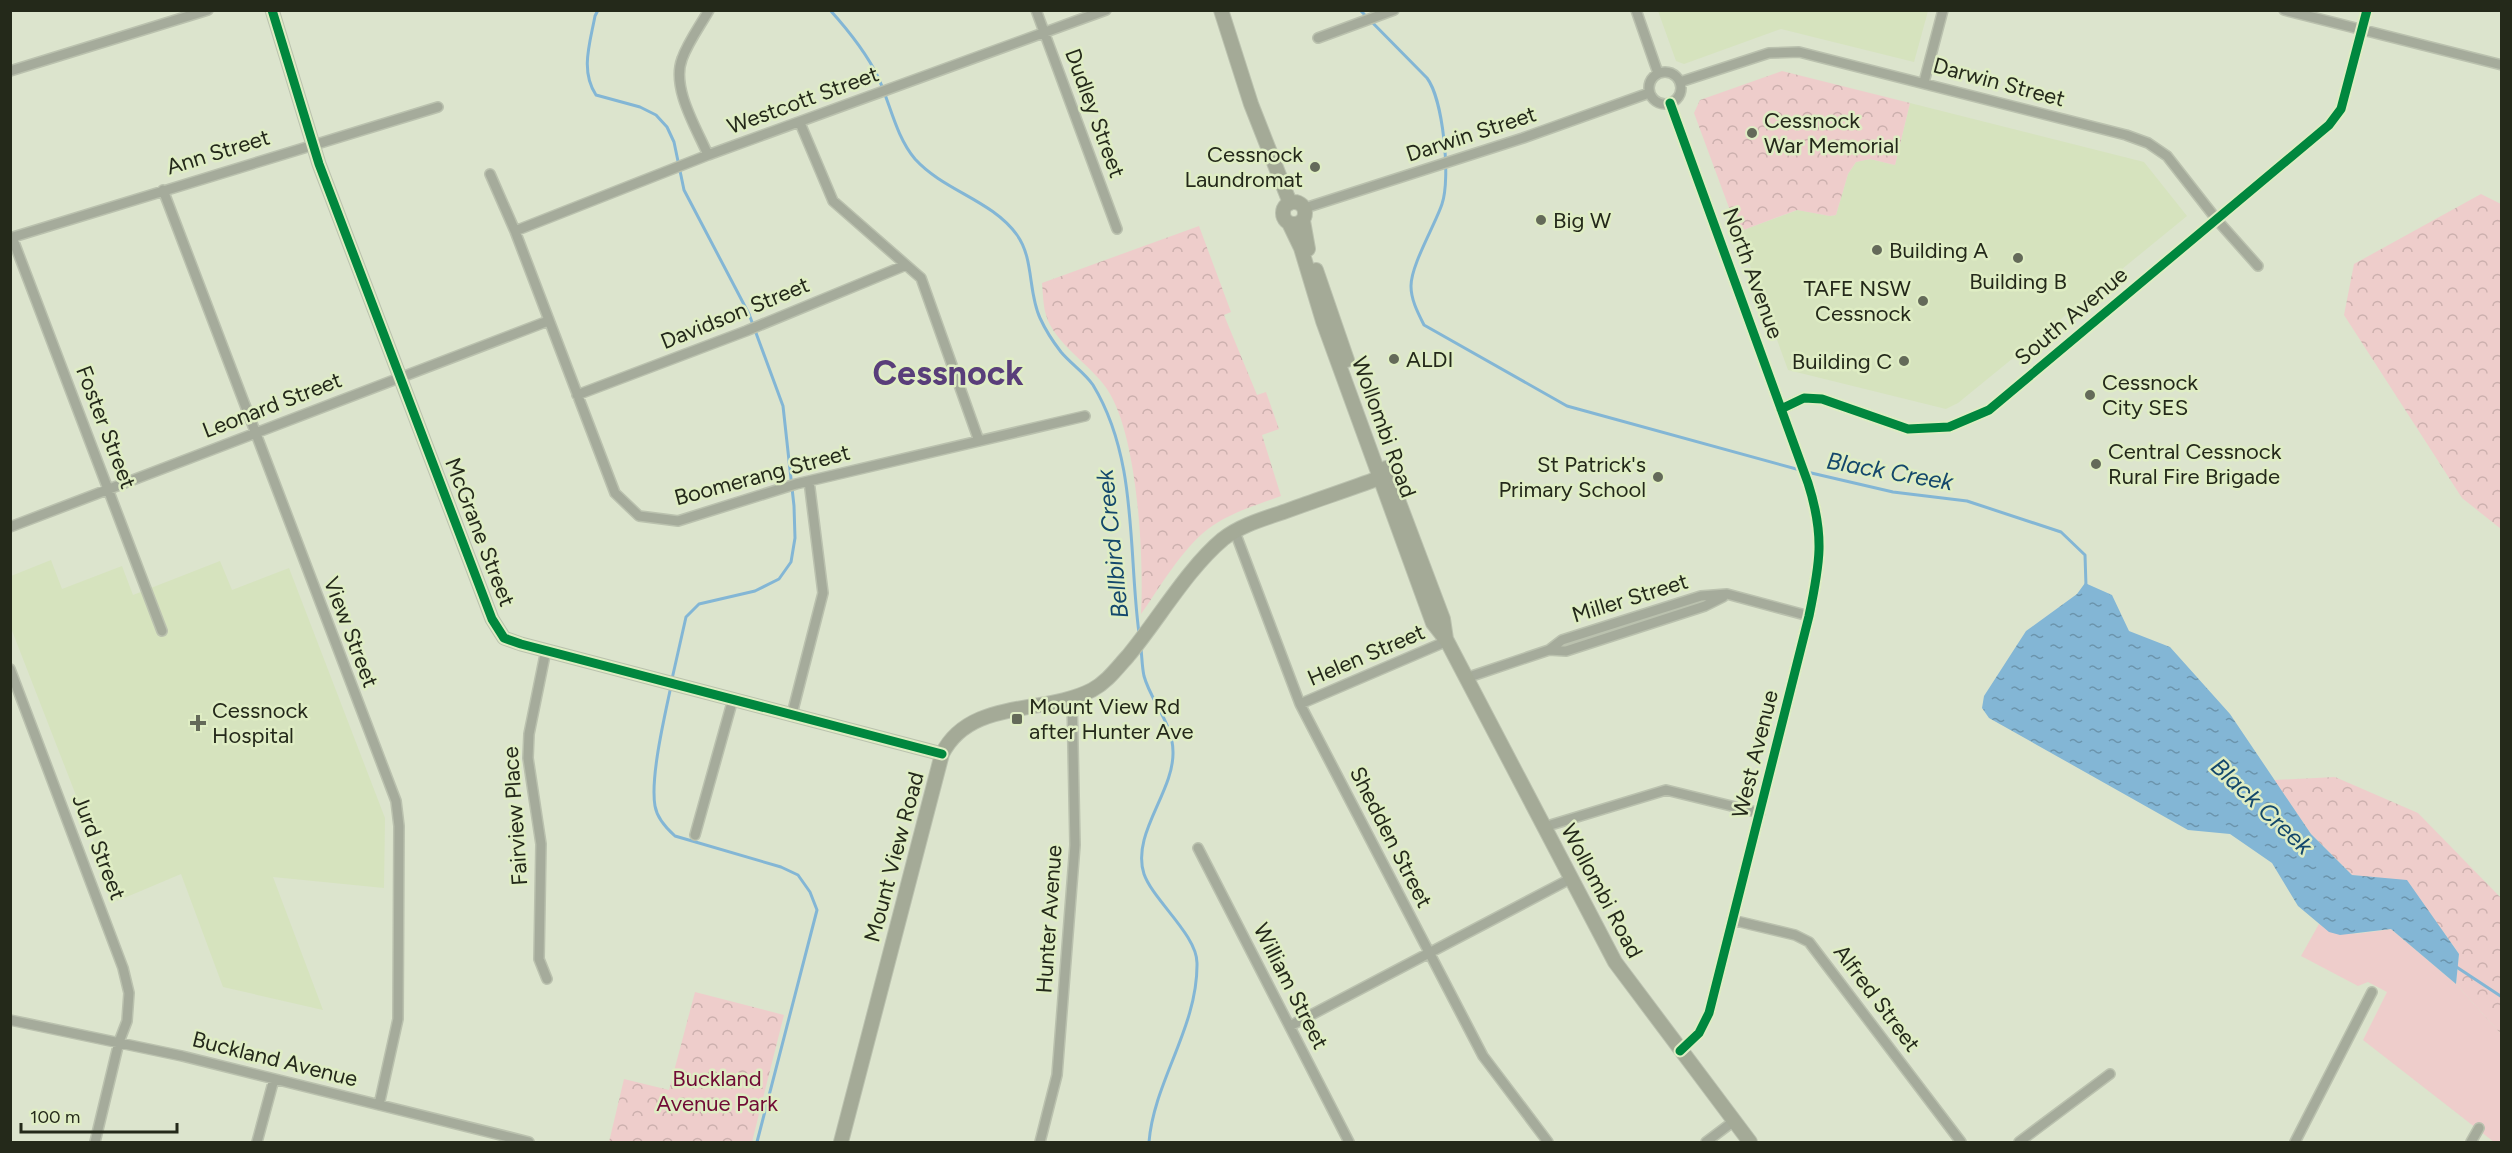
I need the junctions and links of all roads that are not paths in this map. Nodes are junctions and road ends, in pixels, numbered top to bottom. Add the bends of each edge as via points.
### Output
1 (208, 10) edge
2 (272, 10) edge
3 (709, 10) edge
4 (1036, 10) edge
5 (1106, 10) edge
6 (1211, 10) edge
7 (1221, 10) edge
8 (1394, 10) edge
9 (1636, 10) edge
10 (1942, 10) edge
11 (2284, 10) edge
12 (2367, 10) edge
13 (2362, 30) junction
14 (1044, 32) junction
15 (1318, 38) dead end
16 (2502, 65) edge
17 (10, 71) edge
18 (1658, 73) junction
19 (1680, 82) junction
20 (1924, 82) junction
21 (1649, 93) junction
22 (1251, 104) junction
23 (1670, 104) junction
24 (438, 106) dead end
25 (800, 123) junction
26 (312, 145) junction
27 (708, 156) junction
28 (490, 174) dead end
29 (163, 190) junction
30 (1290, 203) junction
31 (1299, 217) junction
32 (2217, 220) junction
33 (1117, 230) dead end
34 (515, 231) junction
35 (11, 238) edge
36 (906, 265) junction
37 (2258, 266) dead end
38 (548, 321) junction
39 (400, 378) junction
40 (577, 395) junction
41 (1781, 409) junction
42 (1085, 416) dead end
43 (1372, 429) junction
44 (254, 432) junction
45 (979, 441) junction
46 (1798, 456) joint
47 (1379, 478) junction
48 (809, 481) junction
49 (108, 490) junction
50 (1404, 516) junction
51 (10, 527) edge
52 (1234, 532) junction
53 (1809, 616) junction
54 (162, 632) dead end
55 (1447, 641) junction
56 (546, 650) junction
57 (10, 669) edge
58 (1466, 678) junction
59 (1072, 697) junction
60 (733, 699) junction
61 (1300, 704) junction
62 (792, 714) junction
63 (942, 754) junction
64 (1760, 813) junction
65 (1544, 827) junction
66 (695, 835) dead end
67 (1198, 848) dead end
68 (1570, 879) junction
69 (1732, 920) junction
70 (1430, 953) junction
71 (547, 979) dead end
72 (2372, 992) dead end
73 (10, 1020) edge
74 (1290, 1026) junction
75 (119, 1042) junction
76 (1680, 1051) junction
77 (2110, 1074) dead end
78 (274, 1079) junction
79 (379, 1105) junction
80 (1734, 1121) junction
81 (2479, 1128) dead end
82 (95, 1143) edge
83 (257, 1143) edge
84 (529, 1143) edge
85 (841, 1143) edge
86 (1040, 1143) edge
87 (1349, 1143) edge
88 (1548, 1143) edge
89 (1706, 1143) edge
90 (1750, 1143) edge
91 (1961, 1143) edge
92 (2019, 1143) edge
93 (2295, 1143) edge
94 (2471, 1143) edge

1 - 17 street
2 - 26 street, McGrane Street
3 - 27 street via 682,59 679,73 683,94
4 - 14 street, Dudley Street
5 - 14 street, Westcott Street
6 - 22 main road
7 - 22 main road
8 - 15 street
9 - 18 street
10 - 20 street
11 - 13 street
12 - 13 street
13 - 16 street
13 - 32 street, South Avenue via 2341,109 2313,139
14 - 25 street, Westcott Street
14 - 33 street, Dudley Street
18 - 19 street via 1670,72
18 - 21 street via 1650,81
19 - 20 street, Darwin Street via 1785,50
19 - 23 street via 1679,95
20 - 32 street, Darwin Street via 2148,143 2167,156
21 - 23 street via 1657,102
21 - 31 street, Darwin Street via 1431,167
22 - 30 main road
23 - 41 street, North Avenue
24 - 26 street, Ann Street
25 - 27 street, Westcott Street
25 - 36 street via 833,201
26 - 29 street, Ann Street
26 - 39 street, McGrane Street
27 - 34 street, Westcott Street
28 - 34 street, Boomerang Street
29 - 35 street, Ann Street
29 - 44 street, View Street
30 - 31 main road via 1300,203
30 - 31 main road via 1283,210 1284,218
31 - 43 main road, Wollombi Road
31 - 47 main road, Wollombi Road via 1301,248 1323,321
32 - 37 street, Darwin Street
32 - 41 street, South Avenue via 1989,410 1949,427 1908,429 1813,398
34 - 38 street, Boomerang Street
35 - 49 street, Foster Street
36 - 40 street, Davidson Street via 746,332
36 - 45 street via 921,278
38 - 39 street, Leonard Street
38 - 40 street, Boomerang Street
39 - 44 street, Leonard Street
39 - 56 street, McGrane Street via 497,630 508,640
40 - 48 street, Boomerang Street via 615,493 639,516 678,521
41 - 46 street, North Avenue
42 - 45 street, Boomerang Street
43 - 47 main road via 1382,467
43 - 50 main road, Wollombi Road
44 - 49 street, Leonard Street
44 - 79 street, View Street via 396,801 398,1019
45 - 48 street, Boomerang Street
46 - 53 street, West Avenue via 1821,535
47 - 50 main road via 1388,484
47 - 52 main road, Mount View Road
47 - 55 main road, Wollombi Road via 1433,623
48 - 62 street via 823,593
49 - 51 street, Leonard Street
49 - 54 street, Foster Street
50 - 55 main road, Wollombi Road via 1443,619
52 - 59 main road, Mount View Road via 1201,563 1102,683
52 - 61 street, Shedden Street
53 - 58 street, Miller Street via 1727,594 1701,596 1562,640 1549,650
53 - 64 street, West Avenue
55 - 58 main road, Wollombi Road
55 - 61 street, Helen Street
56 - 60 street, McGrane Street
56 - 71 street, Fairview Place via 528,758 541,844 539,959
57 - 75 street, Jurd Street via 123,968 129,993 127,1021
58 - 65 main road, Wollombi Road
59 - 63 main road, Mount View Road via 977,720 954,735
59 - 86 street, Hunter Avenue via 1076,844 1057,1075
60 - 62 street, McGrane Street
60 - 66 street
61 - 70 street, Shedden Street
62 - 63 street, McGrane Street
63 - 85 main road, Mount View Road
64 - 65 street via 1666,790
64 - 69 street, West Avenue
65 - 68 main road, Wollombi Road
67 - 74 street, William Street
68 - 70 street
68 - 76 main road, Wollombi Road via 1615,962
69 - 76 street, West Avenue via 1706,1021
69 - 91 street, Alfred Street via 1809,942
70 - 74 street
70 - 88 street, Shedden Street via 1484,1056
72 - 93 street
73 - 75 street, Buckland Avenue
74 - 87 street, William Street
75 - 78 street, Buckland Avenue
75 - 82 street, Jurd Street
76 - 80 main road, Wollombi Road
77 - 92 street
78 - 79 street, Buckland Avenue
78 - 83 street
79 - 84 street, Buckland Avenue
80 - 89 street
80 - 90 main road, Wollombi Road
81 - 94 street

